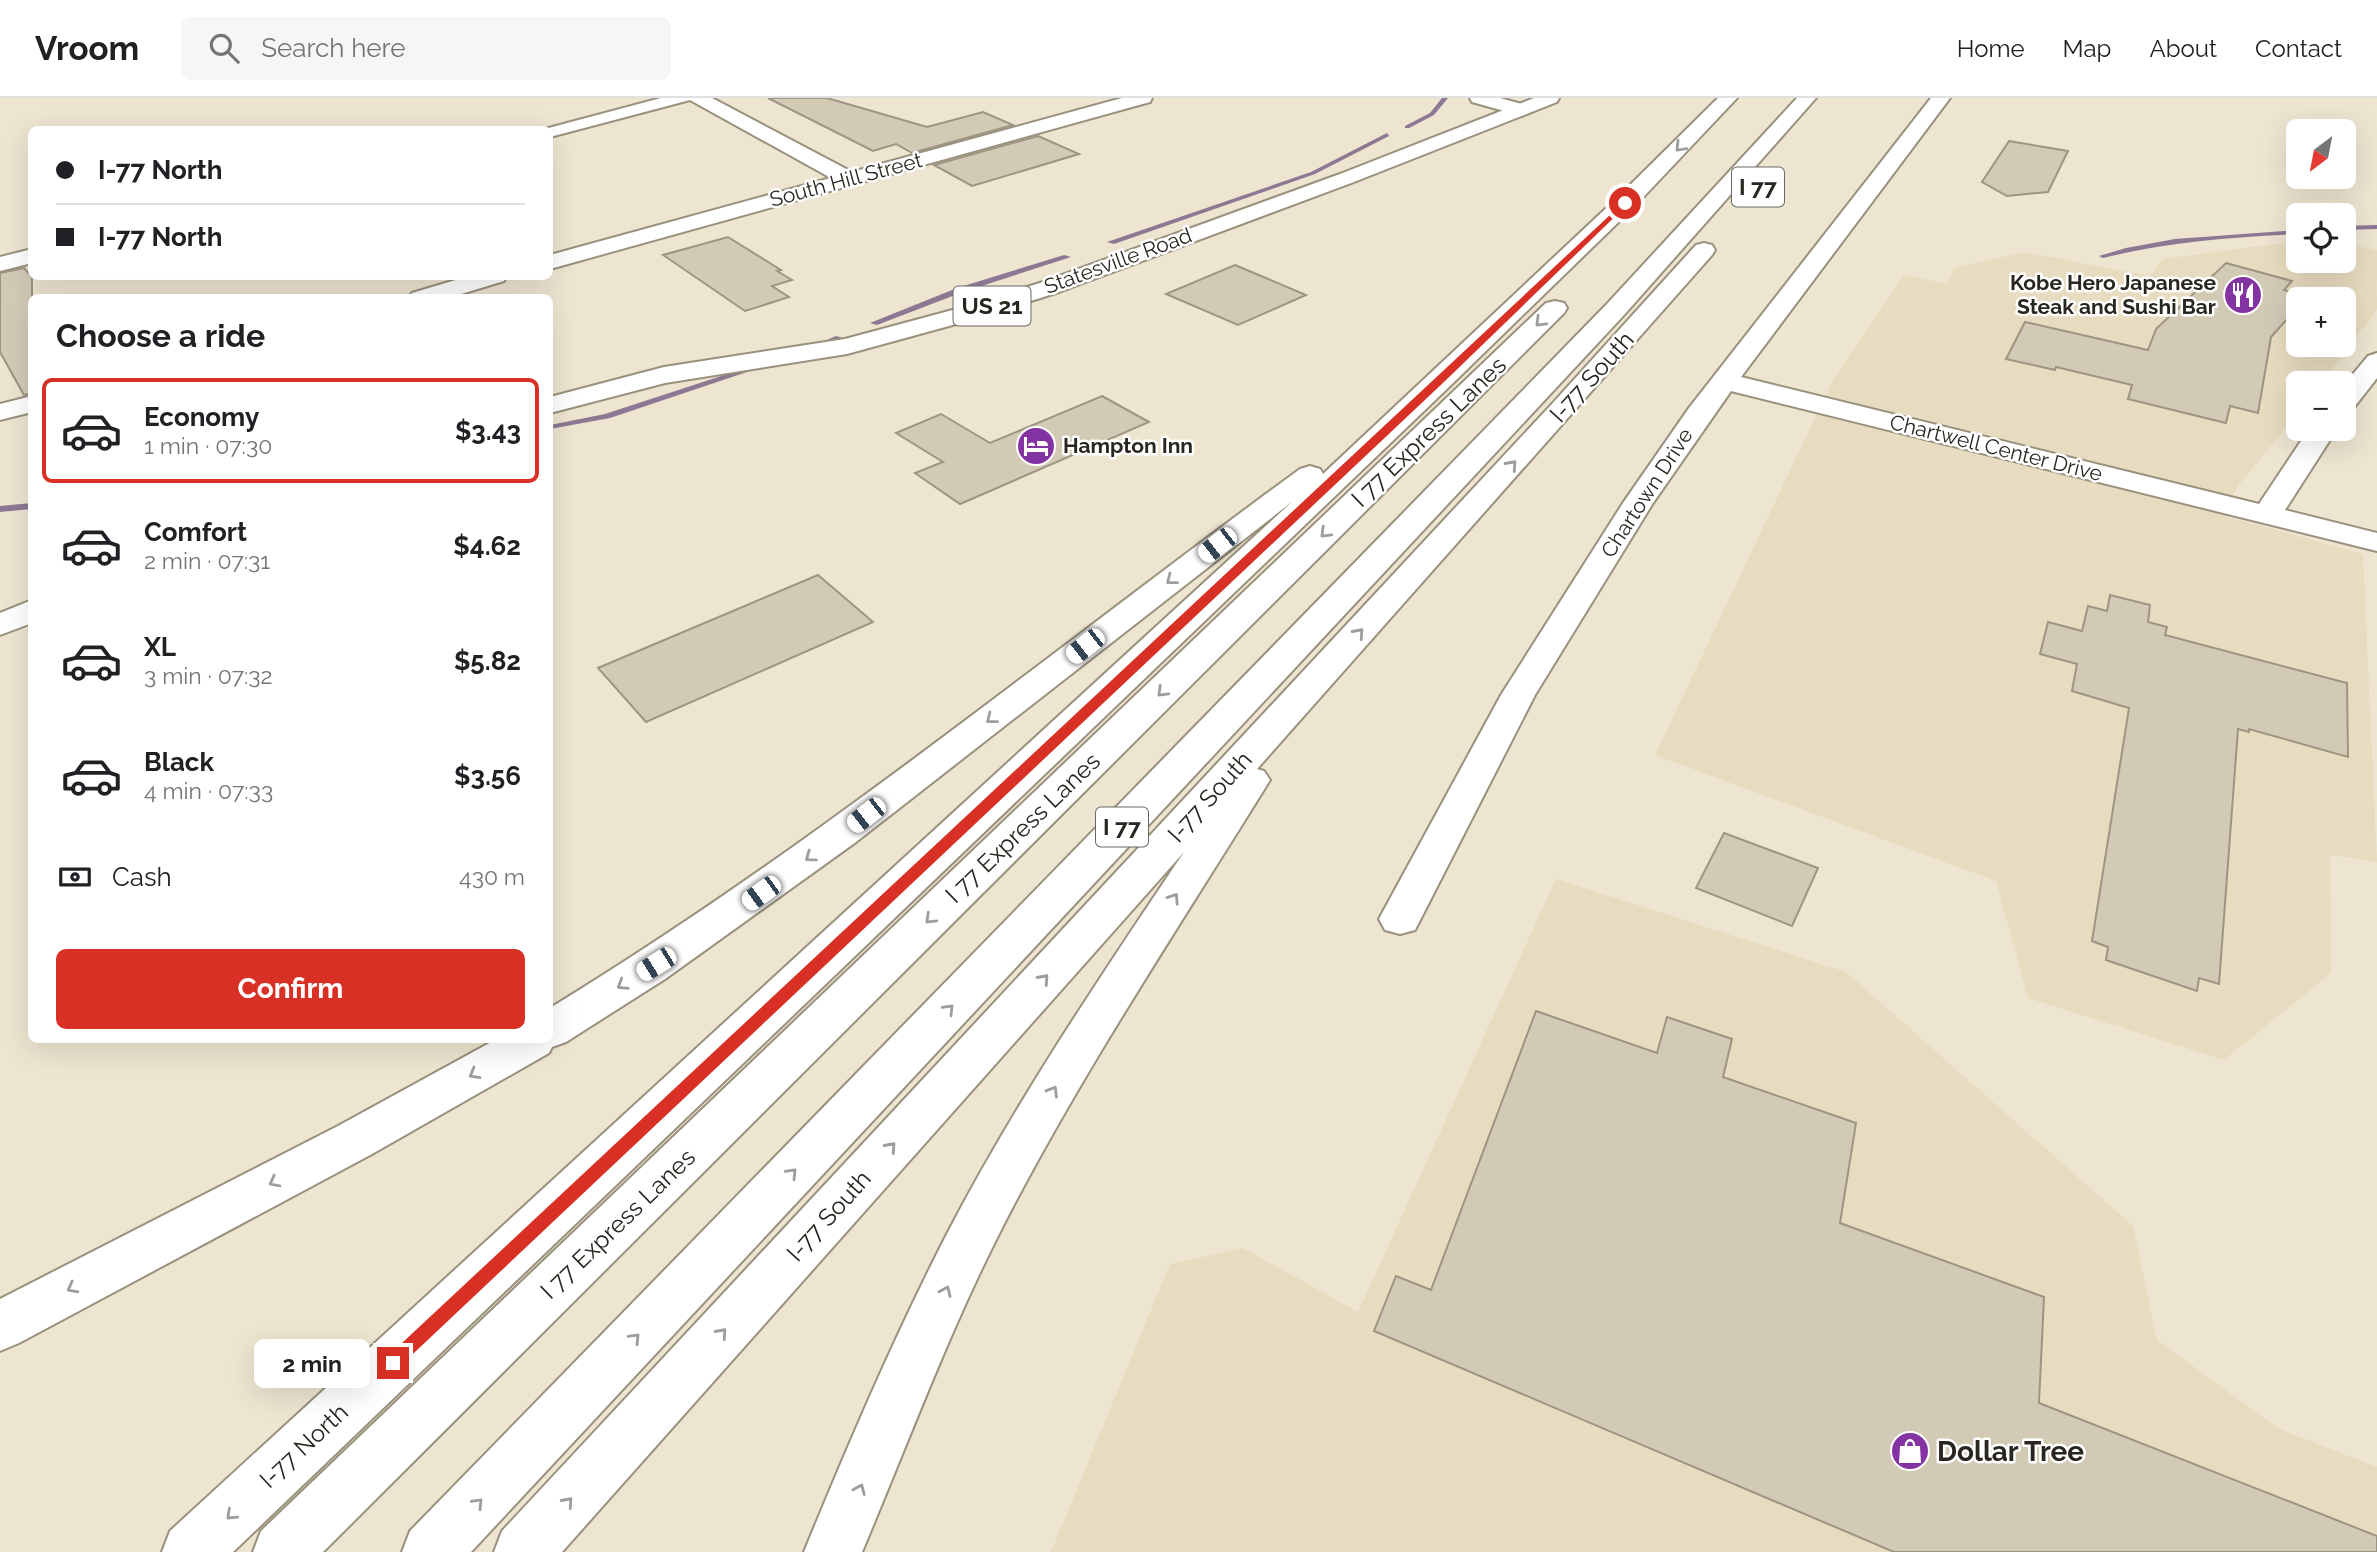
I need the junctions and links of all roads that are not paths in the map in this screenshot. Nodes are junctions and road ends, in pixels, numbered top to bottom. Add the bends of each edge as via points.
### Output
1 (683, 98) edge
2 (698, 98) edge
3 (1143, 98) edge
4 (1479, 98) edge
5 (1550, 98) edge
6 (1728, 98) edge
7 (1759, 98) edge
8 (1807, 98) edge
9 (1941, 98) edge
10 (1522, 110) junction
11 (553, 130) edge
12 (849, 179) junction
13 (1717, 235) dead end
14 (28, 258) edge
15 (553, 261) edge
16 (0, 264) edge
17 (482, 280) edge
18 (434, 294) edge
19 (2377, 361) edge
20 (1443, 379) junction
21 (1724, 381) junction
22 (2356, 388) edge
23 (553, 404) edge
24 (28, 405) edge
25 (0, 412) edge
26 (2315, 441) edge
27 (2268, 514) junction
28 (2377, 542) edge
29 (28, 612) edge
30 (0, 625) edge
31 (1313, 684) junction
32 (1400, 919) dead end
33 (553, 1028) edge
34 (528, 1043) edge
35 (0, 1326) edge
36 (191, 1552) edge
37 (282, 1552) edge
38 (431, 1552) edge
39 (523, 1552) edge
40 (833, 1552) edge

1 - 11 main road
2 - 12 main road
3 - 12 main road, South Hill Street
4 - 10 main road
5 - 10 main road, Statesville Road / US 21
6 -> 20 main road, I-77 North
7 -> 37 main road, I 77 Express Lanes / I 77 via 1565,298
38 -> 8 main road, I 77 Express Lanes / I 77 via 1553,374
9 - 21 main road, Chartown Drive
10 - 23 main road, Statesville Road / US 21 via 1051,287 969,313 847,346 664,374
12 - 15 main road, South Hill Street
31 -> 13 main road, I-77 South / I 77
14 - 16 main road
17 - 18 main road
19 - 22 main road
20 -> 33 main road via 1260,511 822,848 666,957
20 -> 36 main road, I-77 North
21 - 27 main road, Chartwell Center Drive
21 - 32 main road, Chartown Drive via 1638,503 1518,695
24 - 25 main road
26 - 27 main road
27 - 28 main road, Chartwell Center Drive
29 - 30 main road
39 -> 31 main road, I-77 South / I 77
40 -> 31 main road via 951,1279 986,1210 1104,1006
34 -> 35 main road via 355,1140

